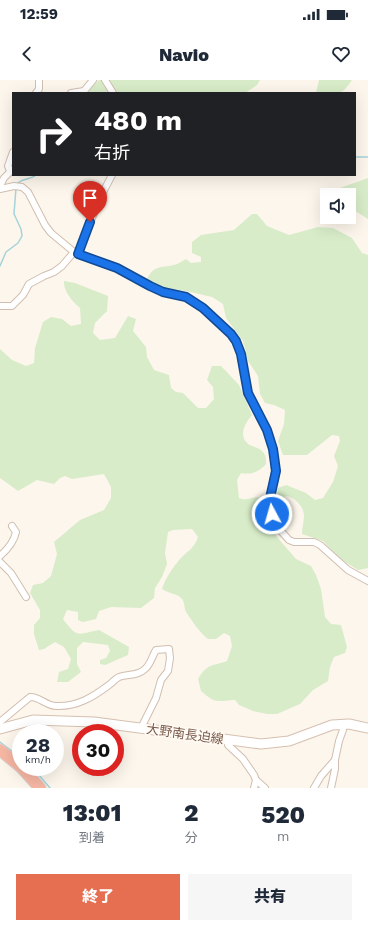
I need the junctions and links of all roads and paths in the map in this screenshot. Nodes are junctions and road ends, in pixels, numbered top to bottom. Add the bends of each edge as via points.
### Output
1 (39, 80) edge
2 (93, 80) edge
3 (105, 80) edge
4 (37, 92) edge
5 (78, 92) edge
6 (112, 92) edge
7 (12, 155) edge
8 (11, 170) edge
9 (111, 176) edge
10 (0, 187) edge
11 (76, 253) junction
12 (0, 306) edge
13 (12, 526) dead end
14 (0, 556) edge
15 (0, 562) edge
16 (368, 581) edge
17 (26, 597) dead end
18 (0, 722) edge
19 (341, 724) junction
20 (141, 728) junction
21 (368, 728) edge
22 (0, 729) edge
23 (227, 740) junction
24 (0, 750) edge
25 (12, 760) edge
26 (335, 760) junction
27 (29, 776) edge
28 (256, 780) junction
29 (40, 788) edge
30 (254, 788) edge
31 (265, 788) edge
32 (314, 788) edge
33 (331, 788) edge

1 - 4 street
2 - 5 street via 84,91
3 - 6 street
7 - 8 street via 8,166
8 - 10 street
9 - 11 street
10 - 11 street via 22,187 28,192 48,229
11 - 12 street via 54,272 29,284 24,295 12,306
11 - 16 street via 117,268 163,292 186,297 203,308 231,334 241,354 248,393 267,430 273,449 276,471 270,498 272,514 280,530 294,542 314,542 320,545 348,570
13 - 14 street via 16,532 15,536
15 - 17 street via 11,573
18 - 20 street via 30,697 54,707 90,699 116,679 138,674 146,669 156,650 169,650 168,671 161,680 156,698
19 - 21 main road, 大野南長迫線
19 - 23 main road, 大野南長迫線 via 288,741 261,744
19 - 26 street via 343,730
20 - 22 main road, 大野南長迫線 via 107,723 33,720
20 - 23 main road, 大野南長迫線
23 - 28 street via 228,745 243,759
24 - 25 highway
26 - 32 street
26 - 33 street
27 - 29 highway
28 - 30 street
28 - 31 street

